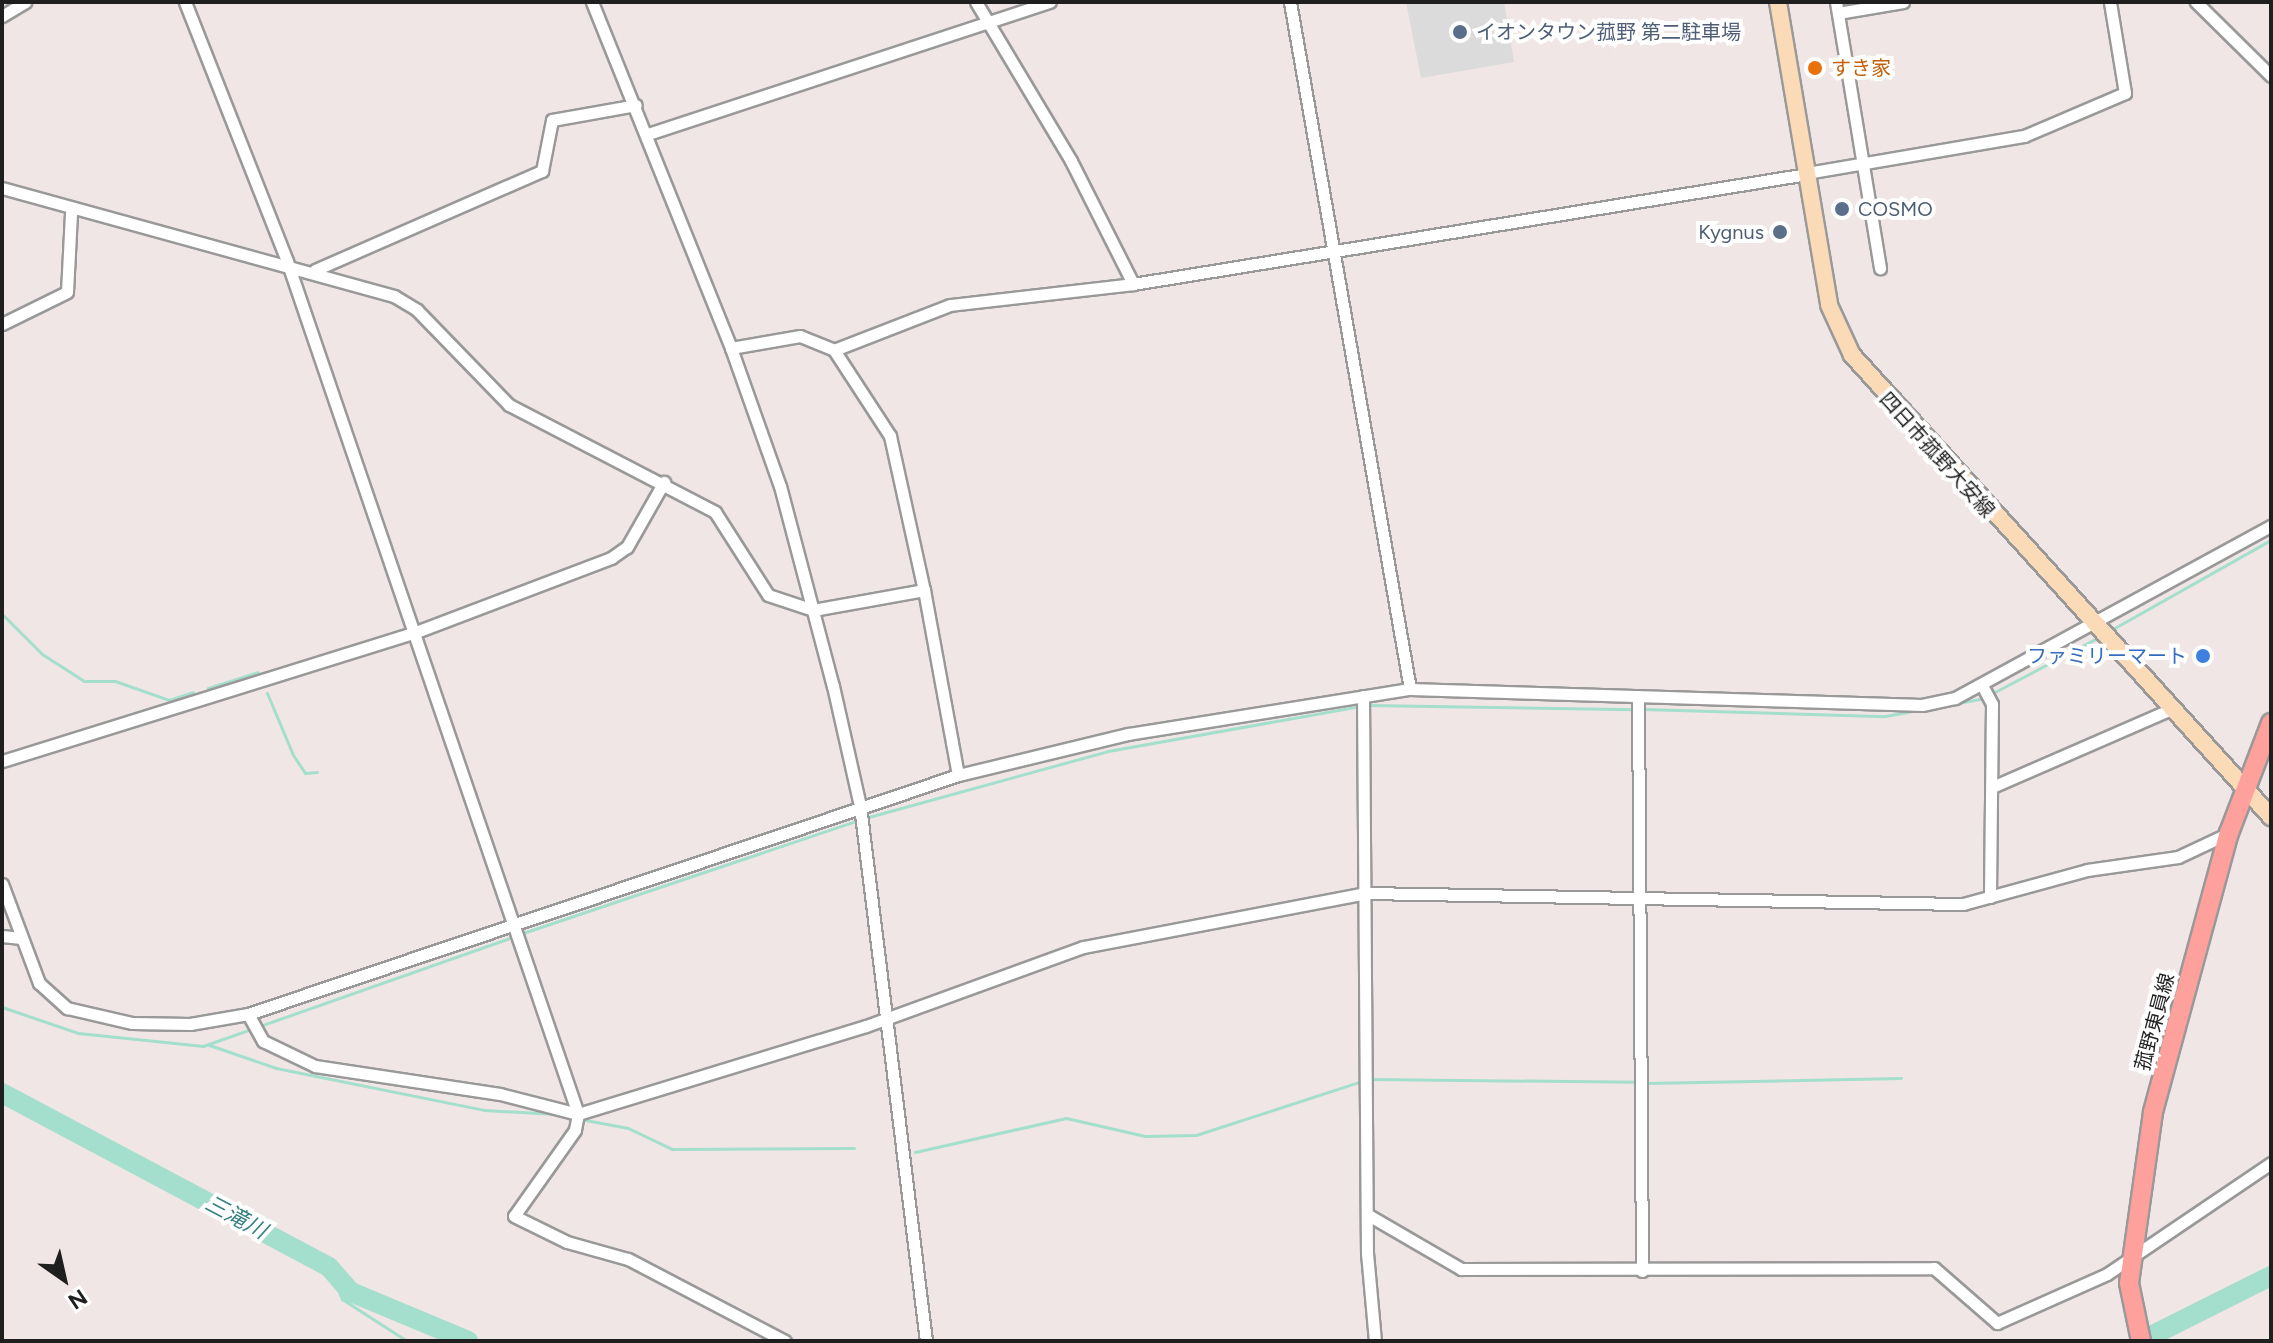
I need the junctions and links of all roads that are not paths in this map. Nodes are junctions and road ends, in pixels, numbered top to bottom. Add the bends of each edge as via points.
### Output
1 (25, 2) edge
2 (185, 2) edge
3 (592, 2) edge
4 (976, 2) edge
5 (1050, 2) edge
6 (1290, 2) edge
7 (1778, 2) edge
8 (1903, 2) edge
9 (2110, 2) edge
10 (2196, 2) edge
11 (1837, 8) edge
12 (2, 16) edge
13 (984, 19) junction
14 (2271, 76) edge
15 (636, 105) junction
16 (648, 134) junction
17 (1862, 163) junction
18 (1807, 173) junction
19 (2, 188) edge
20 (71, 213) junction
21 (1338, 250) junction
22 (287, 261) junction
23 (1880, 268) dead end
24 (315, 270) junction
25 (1133, 284) junction
26 (2, 324) edge
27 (731, 348) junction
28 (834, 350) junction
29 (664, 482) junction
30 (2271, 526) edge
31 (924, 590) junction
32 (813, 610) junction
33 (416, 632) junction
34 (2100, 633) junction
35 (1984, 688) junction
36 (1410, 689) junction
37 (1363, 697) junction
38 (1638, 699) junction
39 (2171, 709) junction
40 (2271, 723) edge
41 (2, 761) edge
42 (958, 775) junction
43 (1992, 787) junction
44 (2244, 788) junction
45 (861, 809) junction
46 (2271, 817) edge
47 (2229, 833) junction
48 (2, 884) edge
49 (1366, 893) junction
50 (1638, 897) junction
51 (1990, 897) junction
52 (515, 925) junction
53 (2, 936) edge
54 (21, 938) junction
55 (248, 1017) junction
56 (887, 1019) junction
57 (577, 1119) junction
58 (2271, 1163) edge
59 (1370, 1216) junction
60 (2136, 1250) junction
61 (1642, 1271) junction
62 (785, 1341) edge
63 (926, 1341) edge
64 (1375, 1341) edge
65 (2141, 1341) edge

1 - 12 street
2 - 22 street
3 - 15 street
4 - 13 street
5 - 13 street
6 - 21 street
7 - 18 main road, 四日市菰野大安線
8 - 11 street
9 - 17 street via 2125,93 2034,134
10 - 14 street
11 - 17 street
13 - 16 street via 707,121
13 - 25 street via 1071,161
15 - 16 street
15 - 24 street via 552,120 542,171
16 - 27 street
17 - 18 street
17 - 23 street
18 - 21 street
18 - 34 main road, 四日市菰野大安線 via 1829,305 1852,355
19 - 20 street
20 - 22 street
20 - 26 street via 67,292
21 - 25 street
21 - 36 street via 1369,480
22 - 24 street
22 - 33 street
24 - 29 street via 417,310 509,405
25 - 28 street via 950,305
27 - 28 street via 800,336
27 - 32 street
28 - 31 street via 890,436
29 - 32 street via 715,512 759,588
29 - 33 street via 627,547 611,558
30 - 34 street
31 - 32 street
31 - 42 street
32 - 45 street
33 - 41 street
33 - 52 street
34 - 35 street
34 - 39 main road, 四日市菰野大安線
35 - 38 street via 1922,705
35 - 43 street via 1992,704
36 - 37 street
36 - 38 street
37 - 42 street via 1128,734
37 - 49 street
38 - 50 street
39 - 43 street
39 - 44 main road, 四日市菰野大安線
40 - 44 main road, 菰野東員線
42 - 45 street
43 - 51 street
44 - 46 main road, 四日市菰野大安線
44 - 47 main road, 菰野東員線
45 - 52 street
45 - 56 street
47 - 51 street via 2178,857
47 - 60 main road, 菰野東員線 via 2153,1112
48 - 54 street
49 - 50 street
49 - 56 street via 1083,947
49 - 59 street
50 - 51 street via 1940,904
50 - 61 street
52 - 55 street
52 - 57 street
53 - 54 street
54 - 55 street via 39,983 67,1008 157,1025
55 - 57 street via 254,1033 315,1066 500,1094
56 - 57 street
56 - 63 street
57 - 62 street via 514,1216 567,1242 628,1259
58 - 60 street
59 - 61 street via 1461,1269
59 - 64 street
60 - 61 street via 2107,1274 1997,1323 1934,1268
60 - 65 main road, 菰野東員線 via 2129,1283

